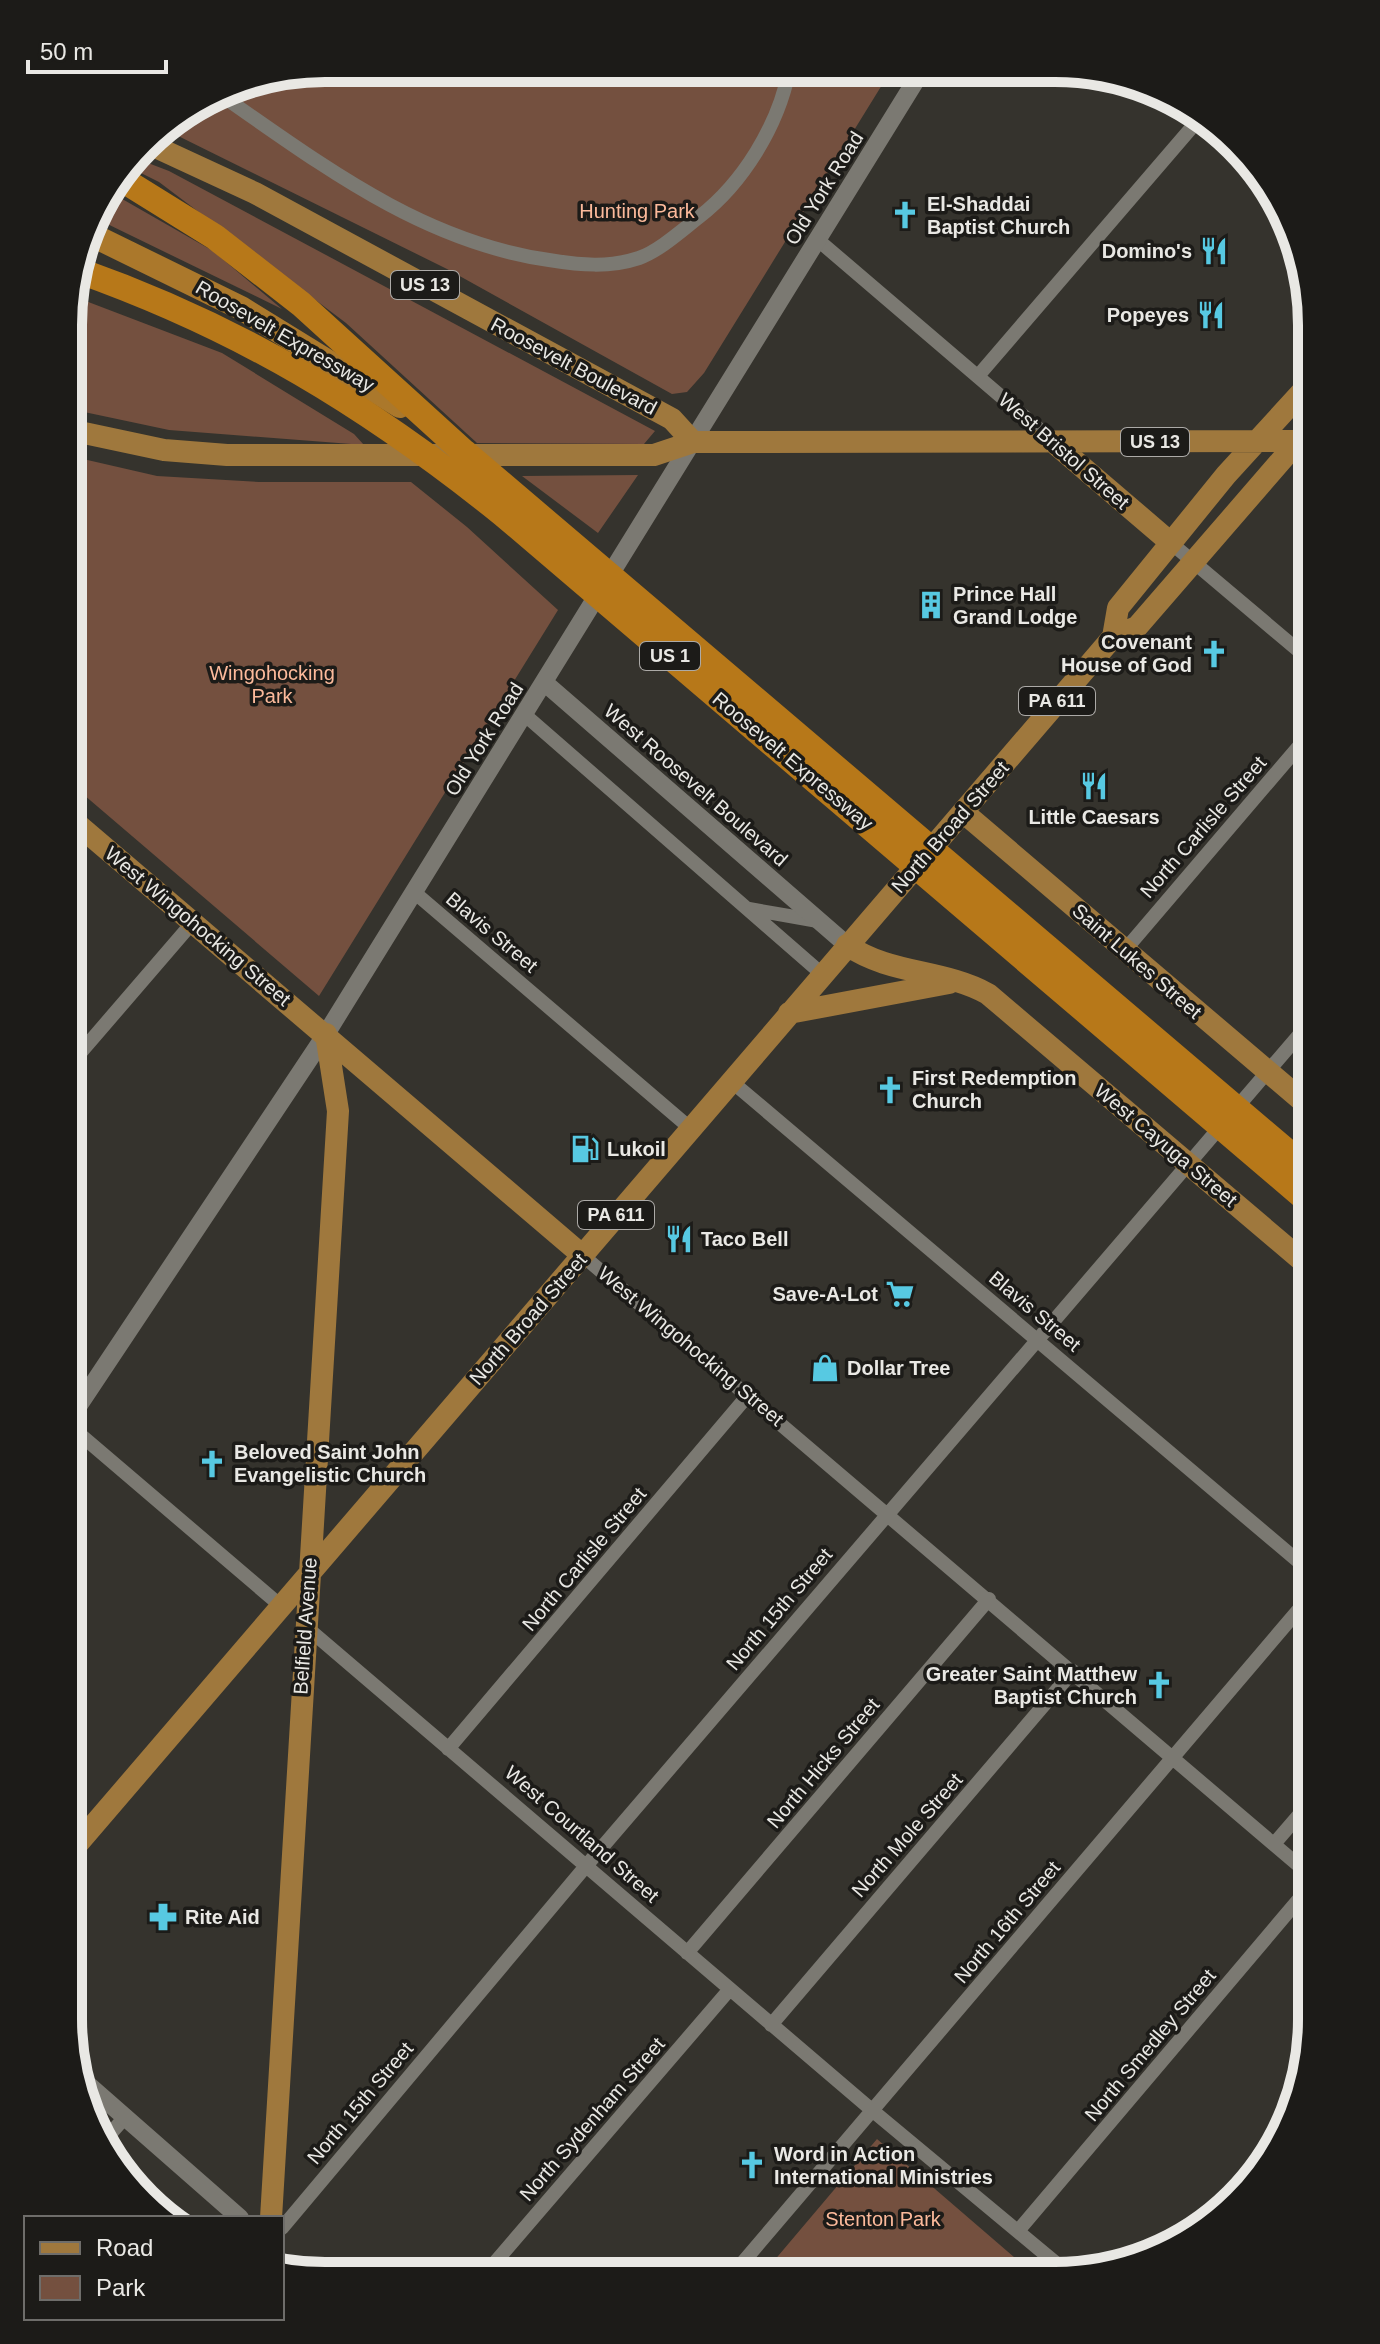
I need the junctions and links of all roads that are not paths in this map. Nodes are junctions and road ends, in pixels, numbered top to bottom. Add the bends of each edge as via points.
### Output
1 (787, 82) edge
2 (915, 82) edge
3 (231, 102) edge
4 (1193, 126) edge
5 (159, 148) edge
6 (128, 183) edge
7 (99, 238) edge
8 (818, 240) junction
9 (88, 274) edge
10 (978, 376) junction
11 (1298, 396) edge
12 (82, 433) edge
13 (1298, 437) edge
14 (1256, 441) junction
15 (693, 442) junction
16 (1053, 442) junction
17 (1298, 447) edge
18 (464, 452) junction
19 (1171, 543) junction
20 (1192, 561) junction
21 (1113, 637) junction
22 (1298, 650) edge
23 (545, 683) junction
24 (525, 715) junction
25 (1298, 748) edge
26 (958, 817) junction
27 (82, 828) edge
28 (414, 892) junction
29 (749, 909) junction
30 (818, 921) junction
31 (193, 922) junction
32 (847, 945) junction
33 (1125, 950) junction
34 (822, 974) junction
35 (973, 986) junction
36 (789, 1013) junction
37 (326, 1034) junction
38 (1298, 1037) edge
39 (82, 1051) edge
40 (1267, 1072) junction
41 (731, 1081) junction
42 (1298, 1097) edge
43 (690, 1128) junction
44 (1193, 1159) junction
45 (1298, 1161) edge
46 (1297, 1192) edge
47 (582, 1255) junction
48 (1297, 1256) edge
49 (1038, 1340) junction
50 (749, 1394) junction
51 (82, 1402) edge
52 (82, 1433) edge
53 (887, 1513) junction
54 (1297, 1560) edge
55 (309, 1574) junction
56 (989, 1599) junction
57 (281, 1606) junction
58 (1297, 1611) edge
59 (305, 1626) junction
60 (1073, 1671) junction
61 (448, 1749) junction
62 (1173, 1757) junction
63 (1297, 1817) edge
64 (82, 1839) edge
65 (1274, 1844) junction
66 (1297, 1864) edge
67 (586, 1866) junction
68 (1297, 1901) edge
69 (687, 1953) junction
70 (730, 1989) junction
71 (771, 2025) junction
72 (92, 2088) edge
73 (873, 2111) junction
74 (126, 2116) junction
75 (111, 2133) edge
76 (238, 2216) edge
77 (271, 2216) edge
78 (284, 2226) edge
79 (1018, 2231) junction
80 (495, 2262) edge
81 (743, 2262) edge
82 (1055, 2262) edge

1 - 3 street via 747,167 714,206 640,258 593,267 508,254 385,206
2 - 8 street, Old York Road
4 - 10 street
5 - 15 main road, Roosevelt Boulevard / US 13 via 255,193 672,419
6 - 18 highway, US 1 via 215,237 301,304
7 - 18 highway, Roosevelt Expressway / US 1 via 299,340
8 - 10 street, West Bristol Street
8 - 15 street, Old York Road
9 - 46 highway, Roosevelt Expressway / US 1 via 238,337 397,431 503,514
10 - 16 street, West Bristol Street
11 - 14 main road, North Broad Street / PA 611
12 - 15 main road, US 13 via 164,450 243,455 654,455
13 - 14 main road, US 13
14 - 16 main road, US 13
14 - 19 main road, North Broad Street / PA 611
15 - 16 main road, US 13
15 - 23 street, Old York Road
16 - 19 main road, West Bristol Street
17 - 20 main road, North Broad Street / PA 611
18 - 45 highway, Roosevelt Expressway / US 1
19 - 20 street, West Bristol Street
19 - 21 main road, North Broad Street / PA 611 via 1118,608
20 - 21 main road, North Broad Street / PA 611 via 1137,627
20 - 22 street, West Bristol Street
21 - 26 main road, North Broad Street / PA 611
23 - 24 street, Old York Road
23 - 30 street, West Roosevelt Boulevard
24 - 28 street, Old York Road
24 - 29 street
25 - 33 street, North Carlisle Street
26 - 32 main road, North Broad Street / PA 611
26 - 33 main road, Saint Lukes Street
27 - 31 main road, West Wingohocking Street
28 - 37 street, Old York Road
28 - 43 street, Blavis Street
29 - 30 street, West Roosevelt Boulevard
29 - 34 street
30 - 32 street, West Roosevelt Boulevard
31 - 37 main road, West Wingohocking Street
31 - 39 street
32 - 34 main road, North Broad Street / PA 611
32 - 35 main road, West Cayuga Street via 880,964
33 - 40 main road, Saint Lukes Street
34 - 36 main road, North Broad Street / PA 611
35 - 36 main road via 934,985
35 - 44 main road, West Cayuga Street
36 - 41 main road, North Broad Street / PA 611
37 - 47 main road, West Wingohocking Street
37 - 51 street, Old York Road
37 - 55 main road, Belfield Avenue via 338,1111
38 - 40 street, North 15th Street
40 - 42 main road, Saint Lukes Street
40 - 44 street, North 15th Street
41 - 43 main road, North Broad Street / PA 611
41 - 49 street, Blavis Street
43 - 47 main road, North Broad Street / PA 611
44 - 48 main road, West Cayuga Street
44 - 49 street, North 15th Street
47 - 50 street, West Wingohocking Street
47 - 55 main road, North Broad Street / PA 611
49 - 53 street, North 15th Street
49 - 54 street, Blavis Street
50 - 53 street, West Wingohocking Street
50 - 61 street, North Carlisle Street
52 - 57 street, West Courtland Street
53 - 56 street, West Wingohocking Street
53 - 67 street, North 15th Street
55 - 57 main road, North Broad Street / PA 611
55 - 59 main road, Belfield Avenue
56 - 60 street, West Wingohocking Street
56 - 69 street, North Hicks Street
57 - 59 street, West Courtland Street
57 - 64 main road, North Broad Street / PA 611
58 - 62 street, North 16th Street
59 - 61 street, West Courtland Street
59 - 77 main road, Belfield Avenue
60 - 62 street, West Wingohocking Street
60 - 71 street, North Mole Street
61 - 67 street, West Courtland Street
62 - 65 street, West Wingohocking Street
62 - 73 street, North 16th Street
63 - 65 street
65 - 66 street, West Wingohocking Street
67 - 69 street, West Courtland Street
67 - 78 street, North 15th Street
68 - 79 street, North Smedley Street
69 - 70 street, West Courtland Street
70 - 71 street, West Courtland Street
70 - 80 street, North Sydenham Street
71 - 73 street, West Courtland Street
72 - 74 street
73 - 79 street, West Courtland Street
73 - 81 street, North 16th Street
74 - 75 street
74 - 76 street
79 - 82 street, West Courtland Street

